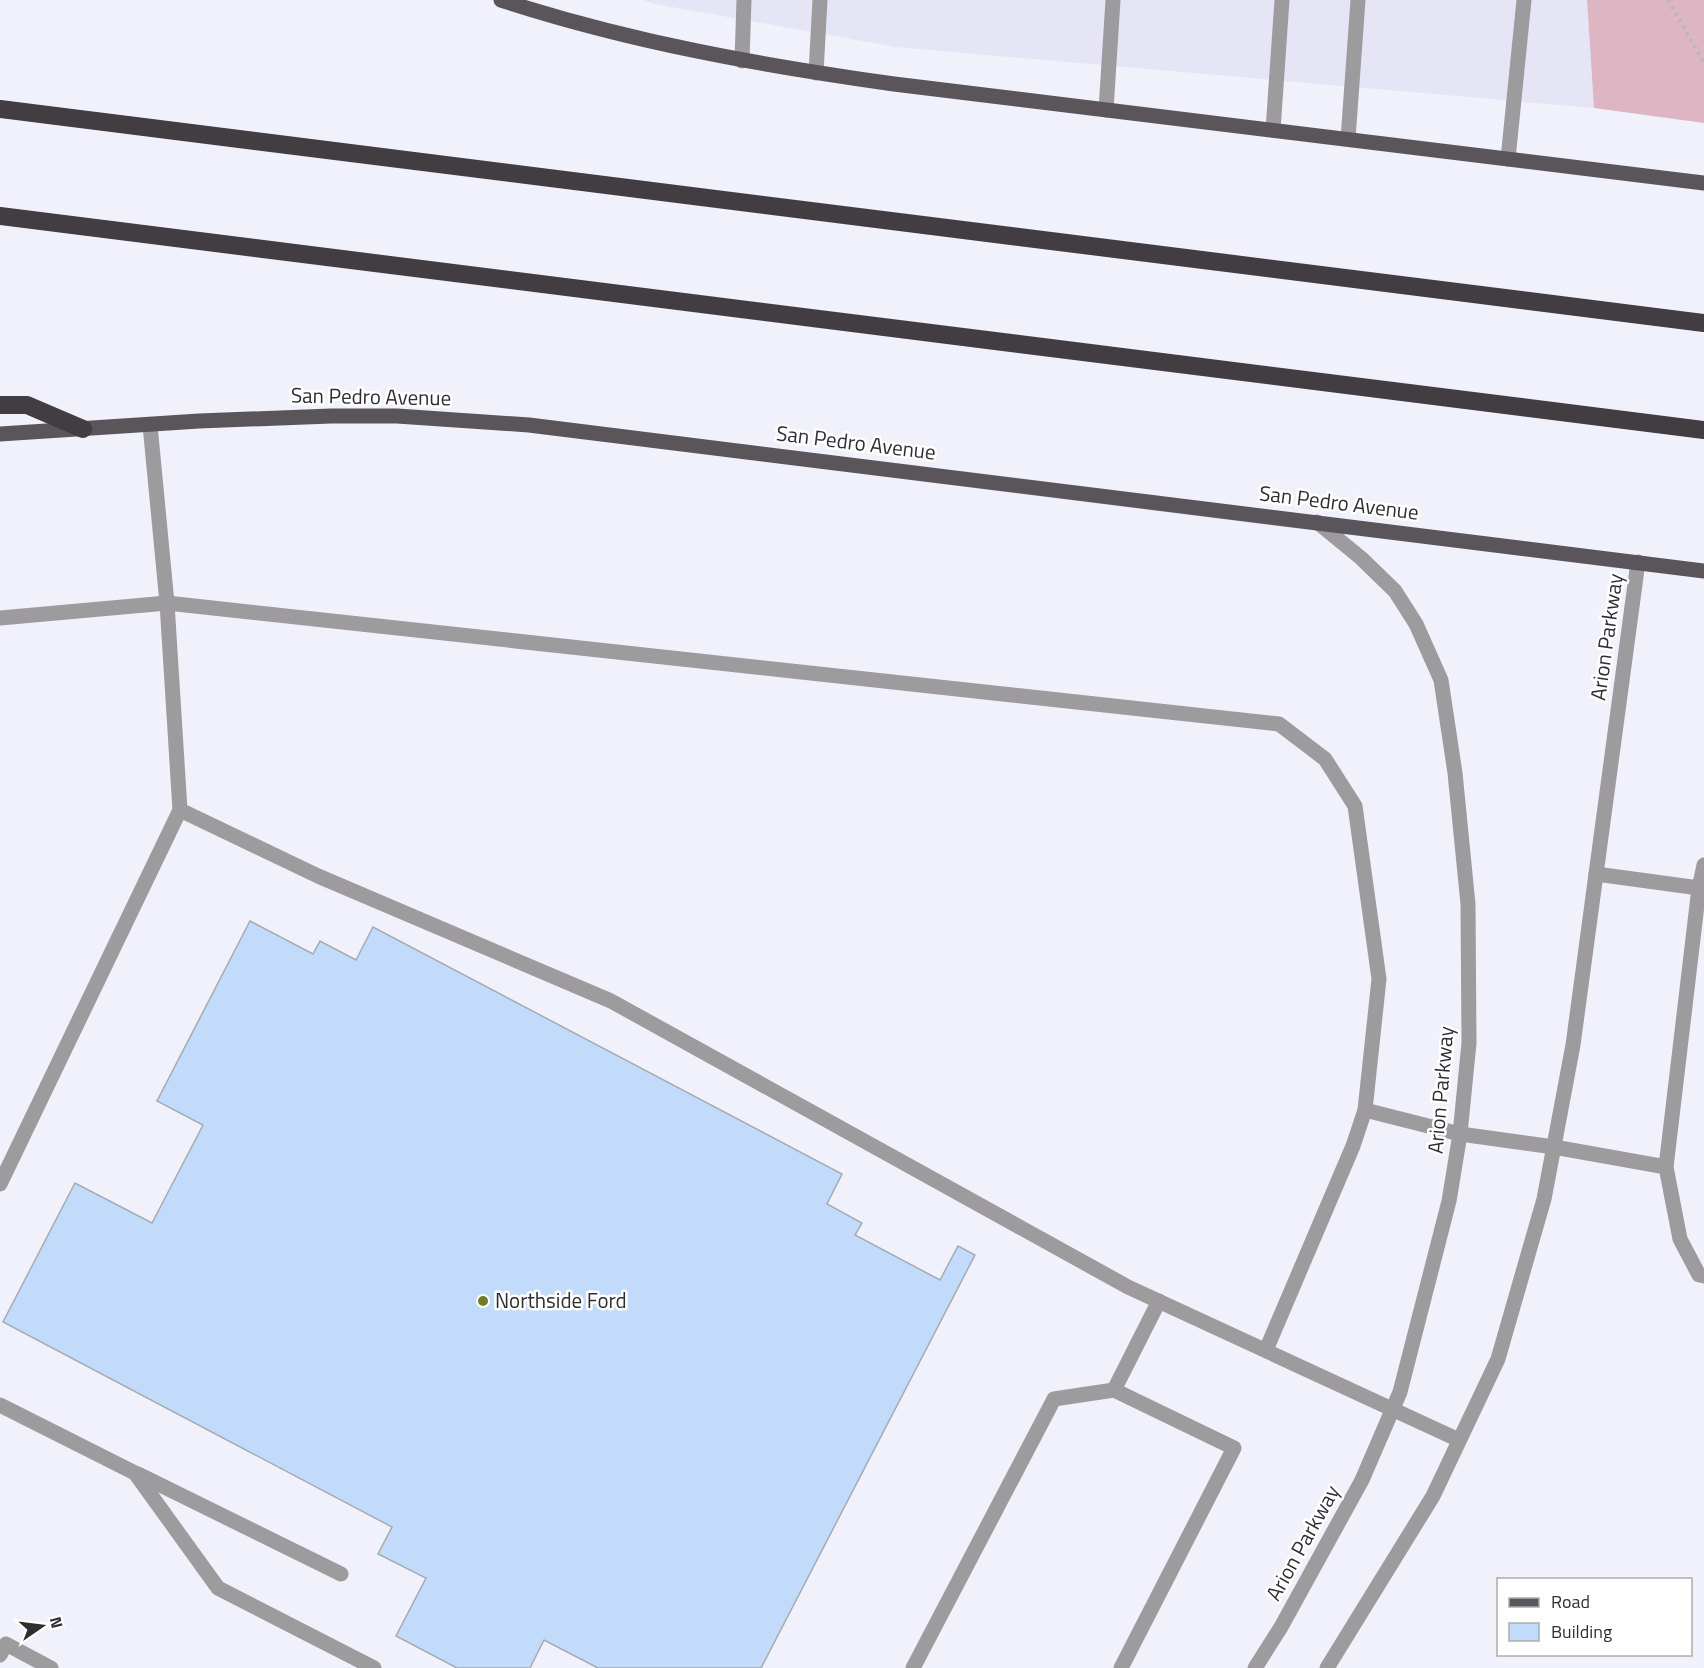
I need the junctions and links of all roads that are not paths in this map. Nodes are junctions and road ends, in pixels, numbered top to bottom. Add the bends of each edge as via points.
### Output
1 (501, 0) edge
2 (744, 0) edge
3 (820, 0) edge
4 (1113, 0) edge
5 (1282, 0) edge
6 (1358, 0) edge
7 (1524, 0) edge
8 (521, 3) edge
9 (742, 61) junction
10 (816, 73) junction
11 (0, 109) edge
12 (1106, 110) junction
13 (1273, 130) junction
14 (1348, 139) junction
15 (1508, 159) junction
16 (1704, 183) edge
17 (0, 216) edge
18 (1704, 323) edge
19 (0, 405) edge
20 (150, 425) junction
21 (83, 429) junction
22 (1704, 430) edge
23 (0, 434) edge
24 (1317, 522) junction
25 (1638, 562) junction
26 (1704, 570) edge
27 (167, 603) junction
28 (0, 618) edge
29 (180, 810) junction
30 (1704, 865) edge
31 (1596, 874) junction
32 (1699, 888) junction
33 (1365, 1110) junction
34 (1460, 1134) junction
35 (1554, 1147) junction
36 (1666, 1167) junction
37 (0, 1184) edge
38 (1704, 1276) edge
39 (1159, 1301) junction
40 (1266, 1350) junction
41 (1114, 1390) junction
42 (0, 1405) edge
43 (1392, 1409) junction
44 (1459, 1440) junction
45 (135, 1473) junction
46 (341, 1574) dead end
47 (0, 1655) edge
48 (51, 1668) edge
49 (374, 1668) edge
50 (914, 1668) edge
51 (1120, 1668) edge
52 (1255, 1668) edge
53 (1327, 1668) edge

1 - 8 main road
2 - 9 street
3 - 10 street
4 - 12 street
5 - 13 street
6 - 14 street
7 - 15 street
8 - 9 main road via 559,18
9 - 10 main road
10 - 12 main road
11 - 18 highway
12 - 13 main road
13 - 14 main road
14 - 15 main road
15 - 16 main road
17 - 22 highway
19 - 21 highway via 27,405
20 - 21 main road, San Pedro Avenue
20 - 24 main road, San Pedro Avenue via 331,416 529,424
20 - 27 street
21 - 23 main road, San Pedro Avenue
24 - 25 main road, San Pedro Avenue
24 - 34 street, Arion Parkway via 1395,591 1416,624 1441,680 1468,904 1469,1043
25 - 26 main road, San Pedro Avenue
25 - 31 street, Arion Parkway
27 - 28 street
27 - 29 street
27 - 33 street via 1279,724 1325,759 1355,806 1379,980
29 - 37 street
29 - 39 street via 318,876 611,1001
30 - 32 street
31 - 32 street
31 - 35 street, Arion Parkway via 1573,1045
32 - 36 street
33 - 34 street
33 - 40 street
34 - 35 street
34 - 43 street, Arion Parkway via 1449,1201 1400,1392
35 - 36 street
35 - 44 street, Arion Parkway via 1544,1199 1498,1359
36 - 38 street via 1680,1239 1699,1275
39 - 40 street
39 - 41 street
40 - 43 street
41 - 50 street via 1054,1399
41 - 51 street via 1234,1448
42 - 45 street
43 - 44 street
43 - 52 street, Arion Parkway via 1362,1480
44 - 53 street, Arion Parkway via 1433,1496
45 - 46 street
45 - 49 street via 218,1588
47 - 48 street via 6,1644

